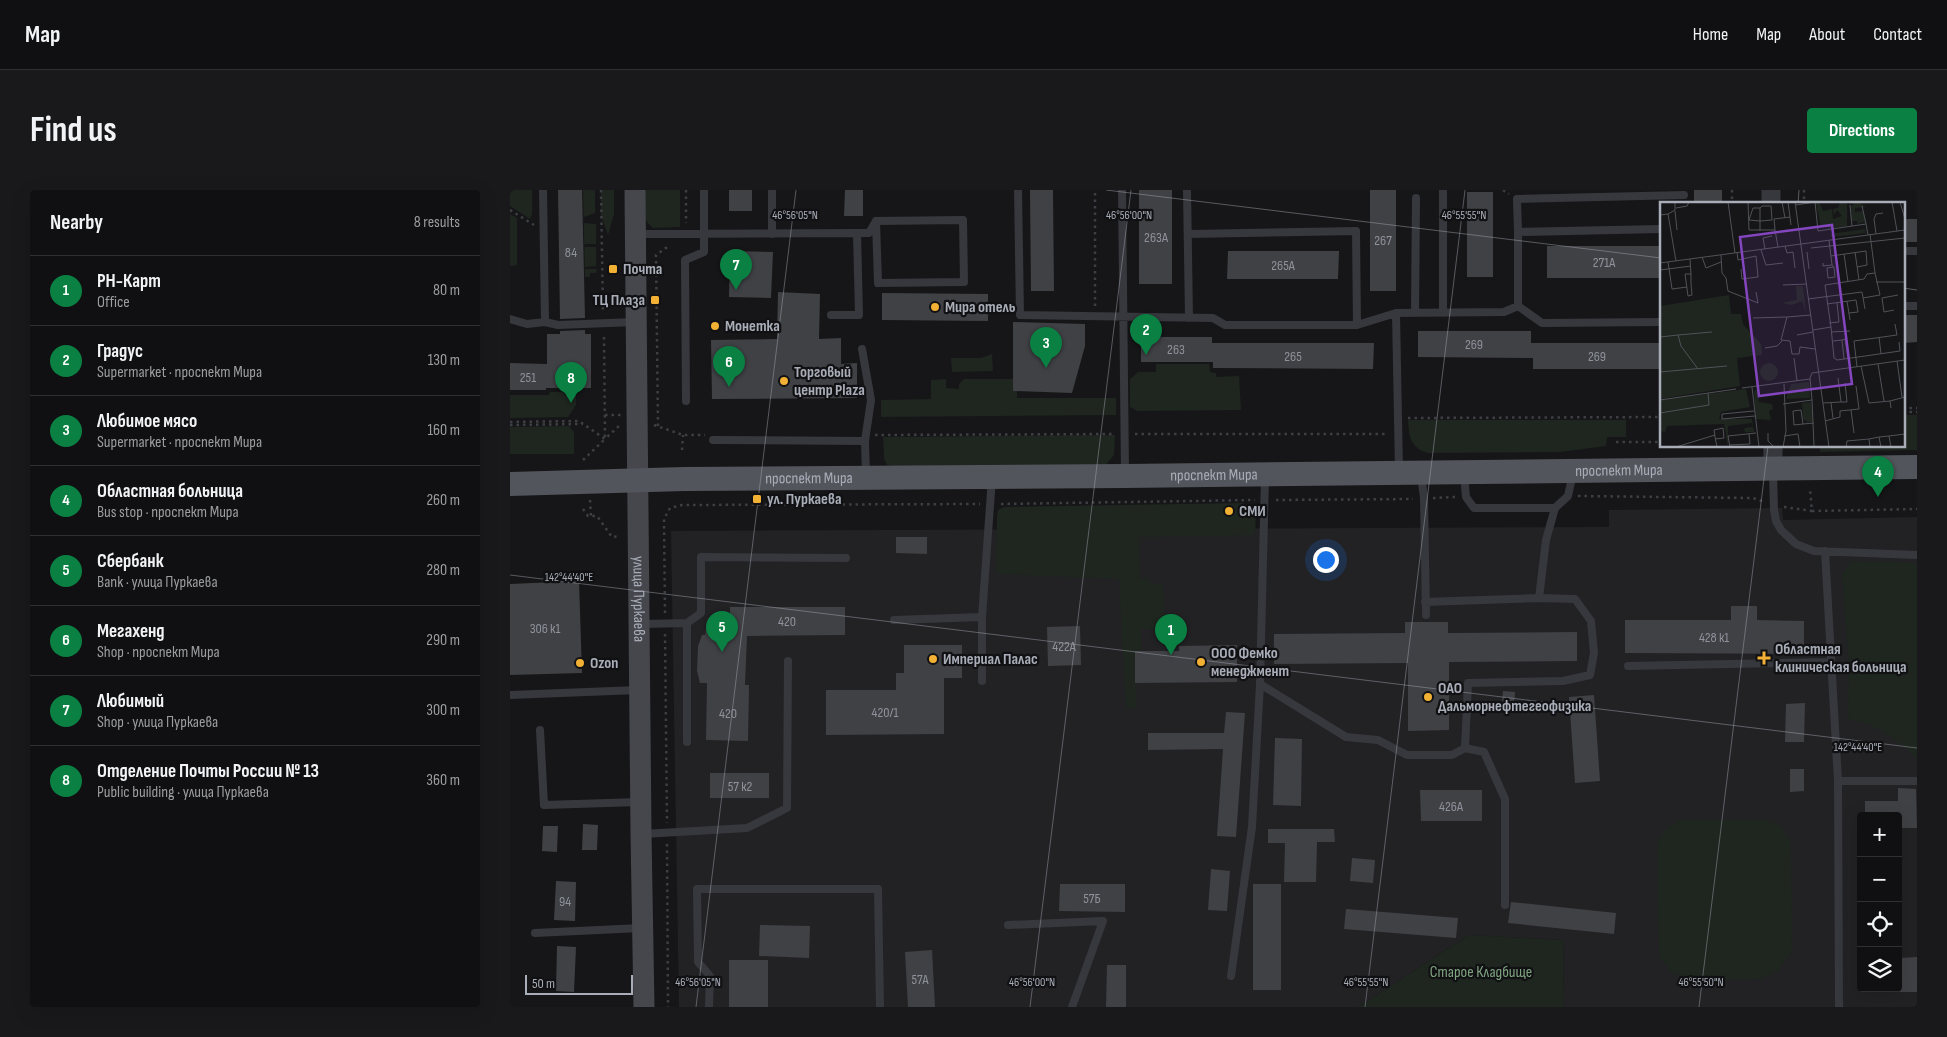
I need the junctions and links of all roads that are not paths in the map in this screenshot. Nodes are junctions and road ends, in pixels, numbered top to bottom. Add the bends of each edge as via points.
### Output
1 (543, 190) edge
2 (635, 190) edge
3 (704, 190) edge
4 (772, 190) edge
5 (1018, 190) edge
6 (1122, 190) edge
7 (1187, 190) edge
8 (1443, 190) edge
9 (1684, 192) edge
10 (1416, 198) dead end
11 (876, 221) junction
12 (1660, 229) edge
13 (1518, 232) junction
14 (857, 233) junction
15 (636, 234) junction
16 (772, 234) junction
17 (1189, 234) junction
18 (704, 235) junction
19 (1904, 251) edge
20 (1917, 251) edge
21 (1518, 306) junction
22 (1904, 306) edge
23 (1917, 306) edge
24 (1396, 313) junction
25 (1416, 313) junction
26 (1443, 313) junction
27 (831, 315) dead end
28 (1123, 317) junction
29 (1189, 318) junction
30 (510, 319) edge
31 (545, 322) junction
32 (637, 322) junction
33 (1660, 322) edge
34 (1357, 325) junction
35 (862, 349) dead end
36 (686, 401) dead end
37 (712, 437) road end
38 (866, 438) junction
39 (1773, 458) edge
40 (1917, 467) edge
41 (1574, 471) junction
42 (1464, 472) junction
43 (1410, 473) junction
44 (1265, 474) junction
45 (993, 476) junction
46 (1125, 476) junction
47 (866, 478) junction
48 (638, 480) junction
49 (510, 484) edge
50 (1555, 508) junction
51 (1825, 551) junction
52 (1917, 554) edge
53 (846, 558) dead end
54 (1539, 598) junction
55 (1425, 602) junction
56 (1426, 616) dead end
57 (982, 617) junction
58 (894, 620) dead end
59 (687, 623) junction
60 (640, 624) junction
61 (788, 661) dead end
62 (1831, 662) junction
63 (1628, 666) dead end
64 (982, 681) dead end
65 (1260, 684) junction
66 (640, 690) junction
67 (510, 695) edge
68 (540, 730) dead end
69 (687, 742) dead end
70 (1465, 748) junction
71 (1838, 781) junction
72 (1917, 781) edge
73 (641, 802) junction
74 (641, 834) junction
75 (1505, 905) dead end
76 (1008, 925) dead end
77 (643, 928) junction
78 (535, 933) dead end
79 (1232, 976) dead end
80 (644, 1007) edge
81 (710, 1007) edge
82 (880, 1007) edge
83 (1072, 1007) edge
84 (1839, 1007) edge

1 - 31 lane
2 - 15 main road, улица Пуркаева
3 - 18 lane
4 - 16 lane
5 - 28 lane via 1020,315
6 - 28 lane
7 - 17 lane
8 - 26 lane
9 - 13 lane via 1517,199
10 - 25 lane
11 - 11 lane via 962,220 964,282 878,283
11 - 14 lane via 869,233
12 - 13 lane
13 - 21 lane
14 - 16 lane
14 - 27 lane via 859,315
15 - 18 lane
15 - 32 main road, улица Пуркаева
16 - 18 lane
17 - 29 lane
17 - 34 lane via 1356,231
18 - 36 lane via 704,252 685,260
19 - 20 lane
21 - 26 lane via 1504,312
21 - 33 lane via 1542,323
22 - 23 lane
24 - 25 lane
24 - 34 lane
24 - 43 lane via 1399,434
25 - 26 lane
28 - 29 lane
28 - 46 lane
29 - 34 lane via 1213,318 1225,325
30 - 31 lane via 527,324
31 - 32 lane via 558,325
32 - 48 main road, улица Пуркаева
35 - 38 lane via 871,400
37 - 38 lane
38 - 47 lane
39 - 40 main road, проспект Мира
39 - 41 main road, проспект Мира
39 - 51 lane via 1776,520 1790,540 1804,548
41 - 42 main road, проспект Мира
41 - 50 lane via 1568,496
42 - 43 main road, проспект Мира
42 - 50 lane via 1466,497 1474,508
43 - 44 main road, проспект Мира
43 - 55 lane via 1424,498
44 - 46 main road, проспект Мира
44 - 65 lane
45 - 46 main road, проспект Мира
45 - 47 main road, проспект Мира
45 - 57 lane
47 - 48 main road, проспект Мира
48 - 49 main road, проспект Мира
48 - 60 main road, улица Пуркаева
50 - 54 lane via 1546,540
51 - 52 lane
51 - 62 lane
53 - 59 lane via 701,557 701,613
54 - 55 lane
54 - 70 lane via 1575,599 1591,621 1594,654 1590,675 1563,681 1468,683
55 - 56 lane
57 - 58 lane
57 - 64 lane
59 - 60 lane
59 - 69 lane
60 - 66 main road, улица Пуркаева
61 - 74 lane via 786,808 748,828
62 - 63 lane
62 - 71 lane
65 - 70 lane via 1346,737 1378,740 1407,755 1452,755
65 - 79 lane via 1252,827
66 - 67 lane
66 - 73 main road, улица Пуркаева
68 - 73 lane via 544,805
70 - 75 lane via 1484,752 1504,799
71 - 72 lane
71 - 84 lane
73 - 74 main road, улица Пуркаева
74 - 77 main road, улица Пуркаева
76 - 83 lane via 1104,921
77 - 78 lane
77 - 80 main road, улица Пуркаева
81 - 82 lane via 710,976 698,962 698,888 878,889

